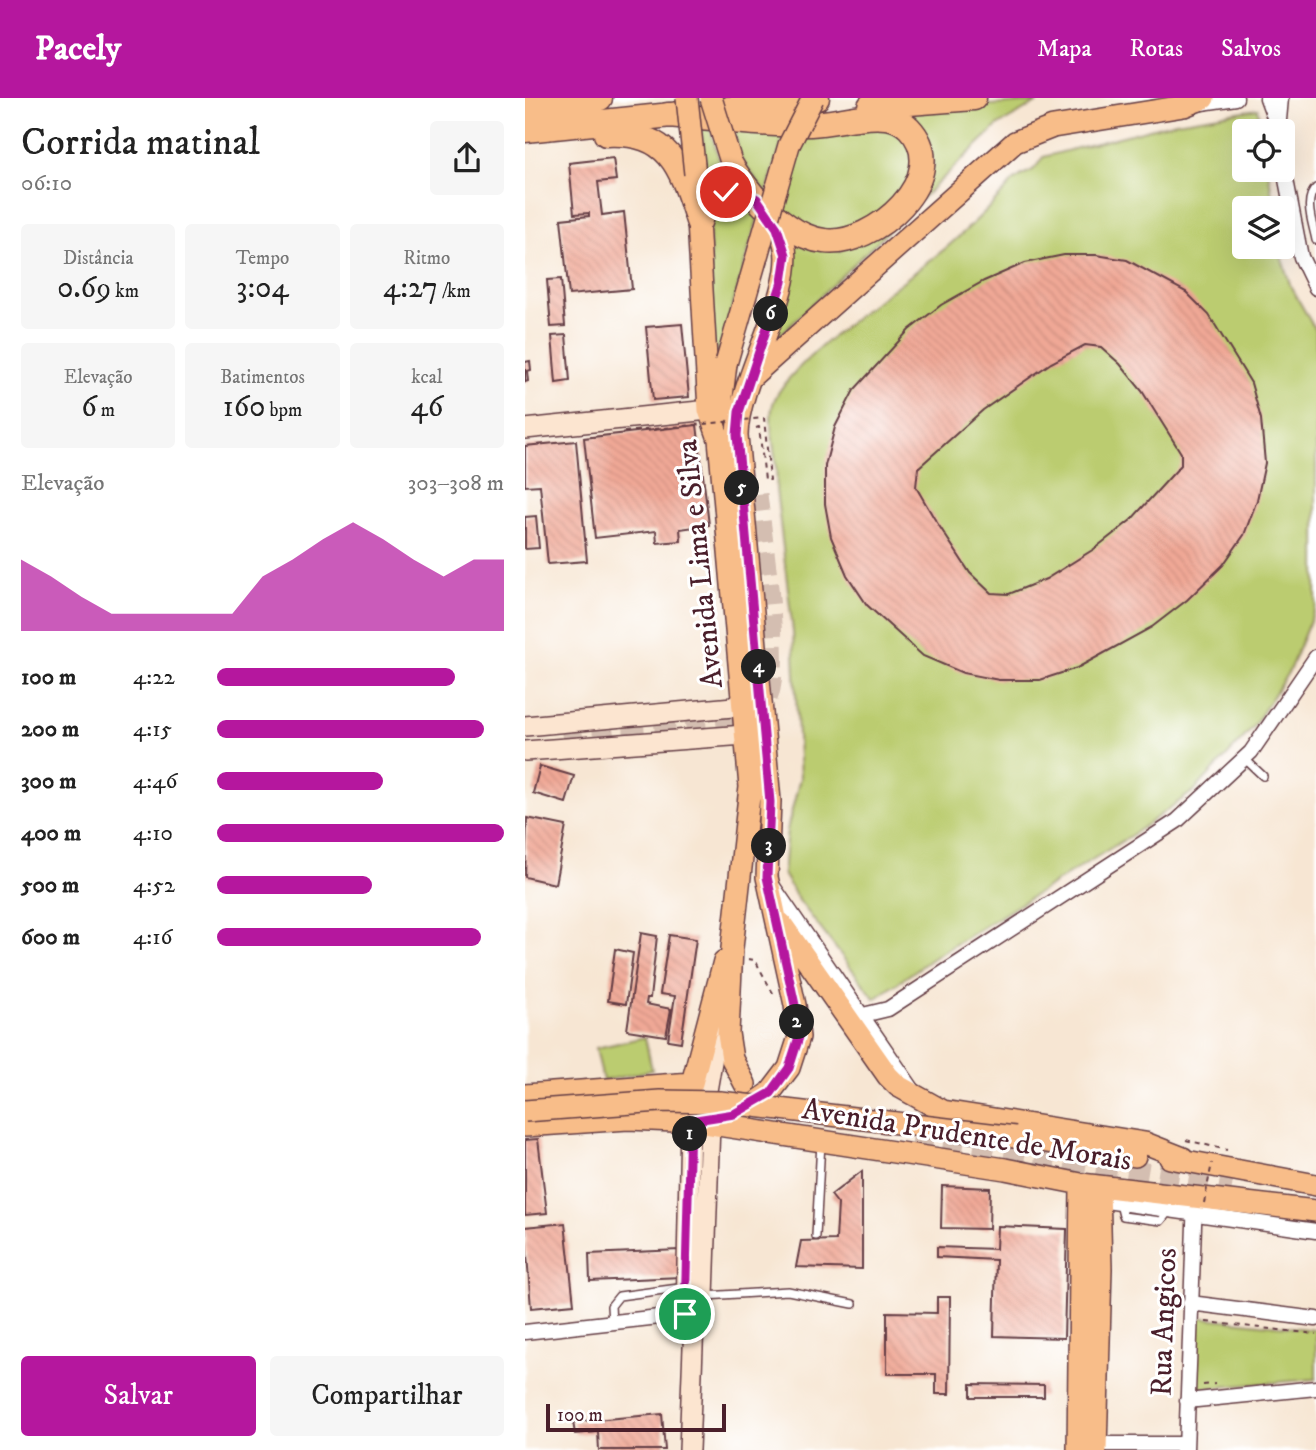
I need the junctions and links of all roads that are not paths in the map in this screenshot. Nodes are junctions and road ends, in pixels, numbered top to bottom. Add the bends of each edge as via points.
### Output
1 (547, 98) edge
2 (600, 98) edge
3 (712, 98) edge
4 (815, 98) edge
5 (974, 98) edge
6 (1204, 98) edge
7 (1235, 98) edge
8 (1259, 98) edge
9 (1267, 98) edge
10 (1282, 98) edge
11 (525, 101) edge
12 (1184, 106) junction
13 (525, 107) edge
14 (682, 109) edge
15 (1273, 119) edge
16 (1275, 119) edge
17 (1278, 119) edge
18 (525, 130) edge
19 (525, 139) edge
20 (1286, 182) edge
21 (1316, 188) edge
22 (757, 199) junction
23 (699, 224) junction
24 (1316, 240) edge
25 (1316, 288) edge
26 (795, 340) junction
27 (749, 380) junction
28 (709, 410) junction
29 (525, 429) edge
30 (719, 439) junction
31 (757, 494) tunnel mouth
32 (1316, 657) edge
33 (743, 694) junction
34 (525, 726) edge
35 (745, 735) junction
36 (525, 751) edge
37 (1245, 759) junction
38 (1263, 776) dead end
39 (767, 877) junction
40 (776, 915) junction
41 (732, 948) junction
42 (888, 1009) junction
43 (863, 1015) junction
44 (876, 1033) junction
45 (745, 1084) dead end
46 (707, 1091) dead end
47 (525, 1095) edge
48 (920, 1100) junction
49 (525, 1111) edge
50 (699, 1122) junction
51 (525, 1126) edge
52 (821, 1142) junction
53 (1183, 1158) junction
54 (1316, 1185) edge
55 (1232, 1187) tunnel mouth
56 (1100, 1193) junction
57 (1316, 1204) edge
58 (1197, 1205) junction
59 (1316, 1211) edge
60 (1316, 1231) edge
61 (816, 1236) dead end
62 (691, 1279) junction
63 (704, 1296) junction
64 (1190, 1303) junction
65 (853, 1304) dead end
66 (685, 1314) junction
67 (1316, 1319) edge
68 (612, 1322) junction
69 (525, 1332) edge
70 (694, 1335) junction
71 (1088, 1373) dead end
72 (1316, 1388) edge
73 (1187, 1401) junction
74 (1087, 1435) edge
75 (1186, 1447) edge
76 (689, 1450) edge

1 - 11 highway
2 - 13 highway
3 - 22 main road, Avenida Lima e Silva, bridge via 731,162
4 - 14 highway
4 - 30 main road, bridge via 789,145 726,364
5 - 14 highway via 800,112
6 - 12 main road
7 - 12 street
8 - 15 street
9 - 16 street
10 - 17 street
12 - 26 main road via 1053,127 1015,142
14 - 18 highway
14 - 22 highway via 812,124 882,116 903,123 921,147 924,167 917,186 889,216 854,239 816,240 795,231
14 - 23 main road, Avenida Lima e Silva, bridge
19 - 23 highway via 618,134 647,139 663,148 678,166
20 - 25 street via 1301,257
21 - 24 lane via 1309,203
22 - 23 main road via 737,192 718,196
22 - 27 main road, Avenida Lima e Silva via 784,242 786,269
23 - 28 main road, Avenida Lima e Silva
26 - 27 main road
26 - 31 main road via 758,392
27 - 39 main road, Avenida Lima e Silva via 737,435 770,802
28 - 29 main road
28 - 30 main road, Avenida Lima e Silva
30 - 33 main road, Avenida Lima e Silva
32 - 37 street
33 - 34 main road via 733,707
33 - 35 main road, Avenida Lima e Silva
35 - 36 main road
35 - 41 main road, Avenida Lima e Silva via 750,787
37 - 38 lane
37 - 42 street via 1177,821
39 - 40 main road, Avenida Lima e Silva
39 - 43 street
40 - 48 main road via 888,1076
40 - 50 main road, Avenida Lima e Silva via 795,1005 796,1052 781,1081 751,1107
41 - 45 main road via 729,1045
41 - 46 main road
41 - 47 main road via 722,965 691,1083
42 - 43 street
42 - 44 street
43 - 44 street
44 - 48 street
48 - 53 main road via 943,1111 1145,1143
49 - 53 main road, Avenida Prudente de Morais, bridge via 660,1101 720,1102 1143,1157
50 - 51 main road, Avenida Prudente de Morais via 628,1119
50 - 52 main road, Avenida Prudente de Morais
50 - 62 main road
50 - 63 main road
52 - 56 main road, Avenida Prudente de Morais via 1005,1169
52 - 61 lane
53 - 54 main road, Avenida Prudente de Morais via 1218,1153
55 - 57 main road
56 - 58 main road, Avenida Prudente de Morais
56 - 58 street via 1169,1211
56 - 74 main road
58 - 59 main road, Avenida Prudente de Morais
58 - 60 street
58 - 64 street, Rua Angicos
62 - 66 main road
62 - 68 lane via 619,1296 611,1306
62 - 70 main road
63 - 65 lane via 788,1291
63 - 70 main road
64 - 67 street
64 - 73 street, Rua Angicos
66 - 68 street
66 - 70 main road
68 - 69 street
70 - 76 main road
71 - 74 main road
72 - 73 street
73 - 75 street, Rua Angicos
74 - 75 street

